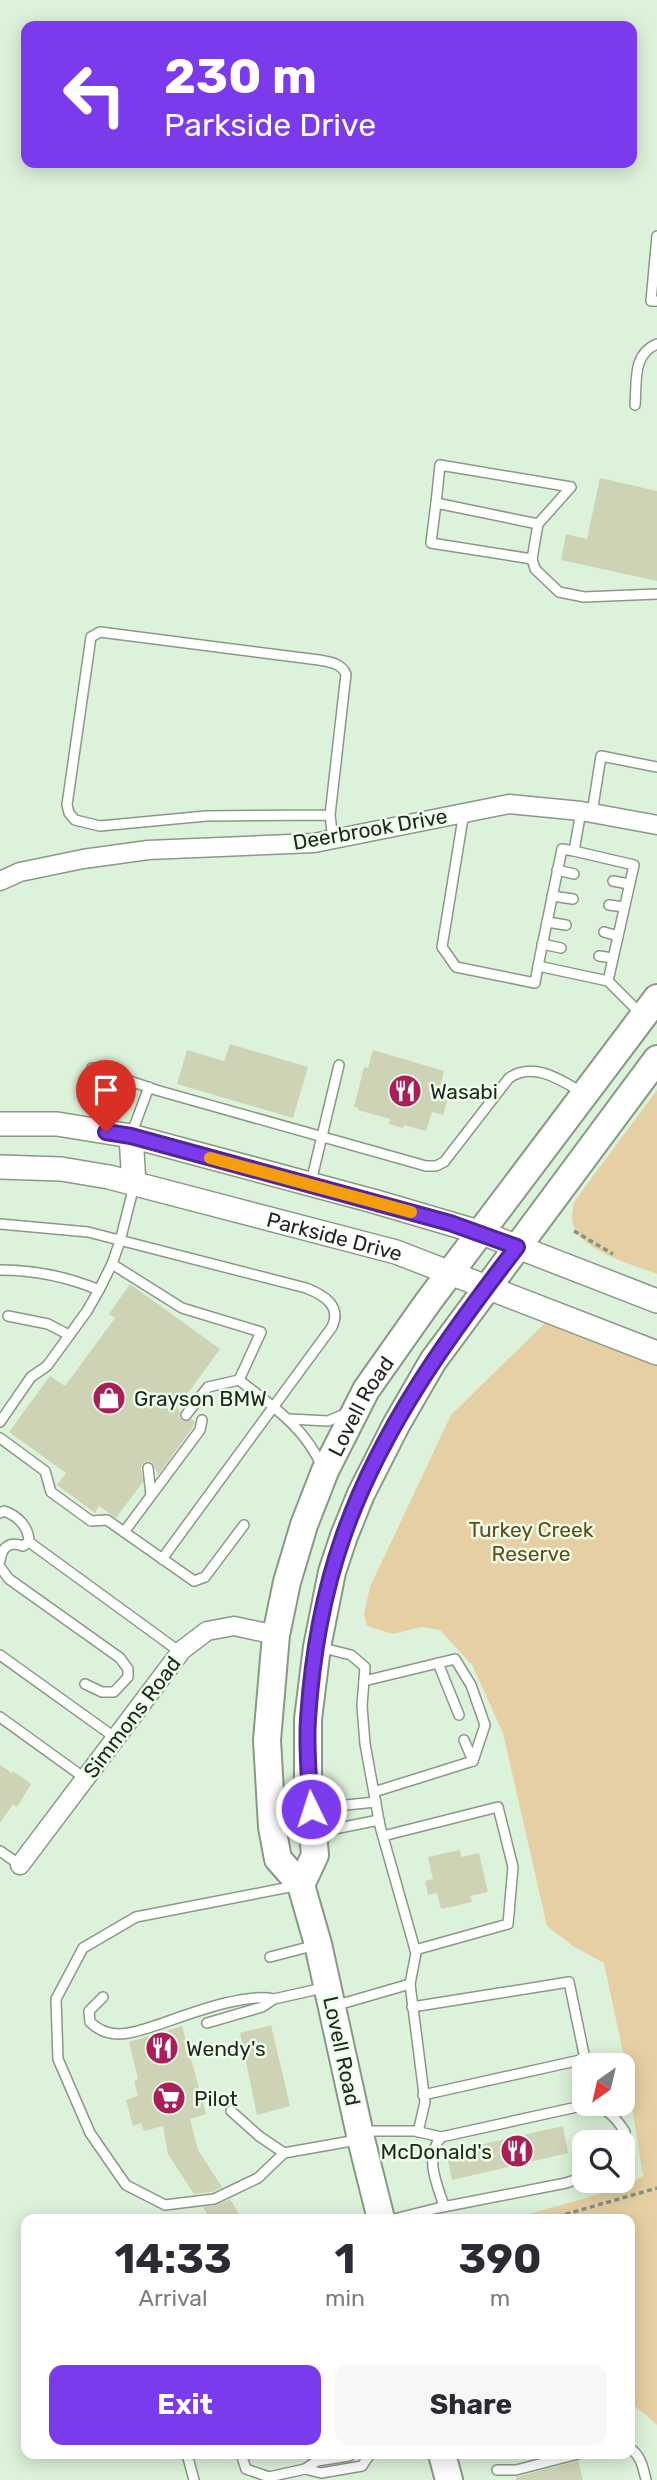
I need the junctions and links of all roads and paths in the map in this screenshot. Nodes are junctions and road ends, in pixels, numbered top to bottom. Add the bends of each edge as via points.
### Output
1 (657, 236) edge
2 (655, 280) edge
3 (654, 301) edge
4 (657, 344) edge
5 (635, 405) dead end
6 (436, 503) junction
7 (538, 524) junction
8 (532, 559) junction
9 (657, 594) edge
10 (657, 767) edge
11 (464, 812) junction
12 (587, 812) junction
13 (330, 815) junction
14 (657, 825) edge
15 (333, 839) junction
16 (574, 851) junction
17 (557, 870) junction
18 (575, 874) dead end
19 (0, 881) edge
20 (613, 881) dead end
21 (629, 884) junction
22 (552, 896) junction
23 (573, 899) dead end
24 (610, 905) dead end
25 (624, 907) junction
26 (547, 922) junction
27 (566, 925) dead end
28 (604, 932) dead end
29 (618, 936) junction
30 (542, 943) junction
31 (561, 948) dead end
32 (599, 956) dead end
33 (613, 958) junction
34 (538, 966) junction
35 (608, 981) junction
36 (650, 1007) edge
37 (657, 1059) edge
38 (339, 1065) dead end
39 (92, 1068) dead end
40 (149, 1087) junction
41 (585, 1094) junction
42 (0, 1124) edge
43 (321, 1135) junction
44 (131, 1136) junction
45 (0, 1167) edge
46 (134, 1184) junction
47 (310, 1184) junction
48 (0, 1224) edge
49 (574, 1231) dead end
50 (482, 1233) junction
51 (120, 1241) junction
52 (517, 1247) junction
53 (613, 1254) dead end
54 (112, 1264) junction
55 (0, 1270) edge
56 (452, 1273) junction
57 (487, 1286) junction
58 (99, 1290) junction
59 (657, 1301) edge
60 (8, 1316) dead end
61 (69, 1335) junction
62 (657, 1353) edge
63 (239, 1380) junction
64 (274, 1408) junction
65 (357, 1408) junction
66 (186, 1415) dead end
67 (289, 1419) junction
68 (202, 1420) dead end
69 (0, 1422) edge
70 (0, 1438) edge
71 (148, 1468) dead end
72 (325, 1471) junction
73 (151, 1495) junction
74 (0, 1513) edge
75 (244, 1525) dead end
76 (124, 1532) junction
77 (29, 1542) junction
78 (162, 1559) junction
79 (0, 1561) edge
80 (0, 1567) edge
81 (9, 1579) junction
82 (0, 1587) edge
83 (276, 1635) junction
84 (317, 1647) junction
85 (180, 1652) junction
86 (0, 1655) edge
87 (438, 1663) junction
88 (364, 1681) junction
89 (85, 1684) dead end
90 (459, 1715) dead end
91 (0, 1717) edge
92 (117, 1739) junction
93 (464, 1740) dead end
94 (472, 1761) junction
95 (86, 1779) junction
96 (375, 1797) junction
97 (312, 1821) junction
98 (379, 1821) junction
99 (383, 1836) junction
100 (0, 1851) edge
101 (20, 1865) joint
102 (301, 1885) junction
103 (318, 1944) junction
104 (415, 1950) junction
105 (270, 1957) dead end
106 (410, 1984) junction
107 (330, 1996) junction
108 (103, 1997) dead end
109 (274, 1999) junction
110 (412, 2007) junction
111 (206, 2024) dead end
112 (423, 2095) junction
113 (231, 2111) dead end
114 (624, 2130) edge
115 (418, 2132) junction
116 (360, 2135) junction
117 (441, 2137) junction
118 (284, 2153) junction
119 (572, 2181) edge
120 (657, 2188) edge
121 (444, 2206) junction
122 (380, 2214) edge
123 (413, 2214) edge
124 (566, 2214) edge
125 (635, 2452) edge
126 (188, 2459) edge
127 (243, 2459) edge
128 (330, 2459) edge
129 (367, 2459) edge
130 (443, 2459) edge
131 (559, 2459) edge
132 (306, 2469) junction
133 (497, 2470) dead end
134 (194, 2480) edge
135 (449, 2480) edge
136 (646, 2480) edge

1 - 2 lane
2 - 3 lane
4 - 5 lane via 638,361
6 - 7 lane
6 - 7 lane via 440,465 571,487
6 - 8 lane via 431,544
7 - 8 lane
8 - 9 lane via 535,569 559,592 584,597
10 - 12 lane via 600,756
11 - 12 street, Deerbrook Drive via 509,804
11 - 15 street, Deerbrook Drive
11 - 34 lane via 442,947 456,967 535,984
12 - 14 street, Deerbrook Drive
12 - 16 lane
13 - 13 lane via 346,674 342,667 319,660 100,632 91,637 66,805 75,820 100,826 206,816
13 - 15 lane
15 - 19 street, Deerbrook Drive via 148,850 20,872
16 - 17 lane via 562,849
16 - 21 lane via 634,864
17 - 18 lane
17 - 22 lane
20 - 21 lane
21 - 25 lane
22 - 23 lane
22 - 26 lane
24 - 25 lane
25 - 29 lane
26 - 27 lane
26 - 30 lane
28 - 29 lane
29 - 33 lane
30 - 31 lane
30 - 34 lane
32 - 33 lane
33 - 35 lane
34 - 35 lane
35 - 36 lane
36 - 41 main road, Lovell Road
37 - 52 main road, Lovell Road
38 - 43 lane
39 - 40 lane
40 - 43 lane
40 - 44 lane
41 - 43 lane via 532,1070 518,1073 436,1166
41 - 50 main road, Lovell Road
42 - 44 street, Parkside Drive via 57,1124
43 - 47 lane
44 - 46 street
44 - 47 street, Parkside Drive
45 - 46 street, Parkside Drive via 61,1169
46 - 51 lane
46 - 56 street, Parkside Drive via 384,1249
47 - 50 street, Parkside Drive
48 - 51 lane via 88,1232
49 - 53 path
50 - 52 street, Parkside Drive
50 - 56 main road, Lovell Road
51 - 54 lane
51 - 64 lane via 325,1296 335,1308 336,1319
52 - 57 main road, Lovell Road
52 - 59 street, Parkside Drive
54 - 58 lane
54 - 63 lane via 182,1308 261,1332
55 - 58 lane via 51,1276
56 - 57 street, Parkside Drive
56 - 65 main road, Lovell Road
57 - 62 street, Parkside Drive
57 - 84 main road, Lovell Road via 420,1383 361,1494 332,1572
58 - 61 lane
60 - 61 lane via 48,1324
61 - 69 lane via 47,1366 31,1377
63 - 64 lane
63 - 66 lane via 208,1387
64 - 67 lane
64 - 78 lane
65 - 67 lane via 328,1420
65 - 72 main road, Lovell Road
67 - 72 lane via 312,1446
68 - 73 lane via 200,1430
70 - 76 lane via 45,1471 51,1492 91,1521 107,1520
71 - 73 lane
72 - 83 main road, Lovell Road via 298,1548
73 - 76 lane
74 - 77 lane via 17,1518 27,1528
75 - 78 lane via 205,1577 194,1581
76 - 78 lane
77 - 79 lane via 6,1546
77 - 85 lane
80 - 81 lane
81 - 82 lane
81 - 89 lane via 120,1658 128,1669 128,1677 114,1692
83 - 84 main road
83 - 85 street, Simmons Road via 234,1626 207,1631
83 - 102 main road, Lovell Road via 267,1740 272,1828 278,1859
84 - 88 lane via 358,1660 365,1667
84 - 97 main road, Lovell Road via 307,1719
85 - 92 street, Simmons Road
86 - 92 lane
87 - 88 lane
87 - 90 lane
87 - 94 lane via 454,1659 471,1685 485,1725
88 - 96 lane via 365,1744
91 - 95 lane
92 - 95 street, Simmons Road
93 - 94 lane
94 - 96 lane
95 - 101 street, Simmons Road
96 - 97 lane
96 - 98 lane
97 - 98 lane
97 - 102 main road, Lovell Road via 315,1855
98 - 99 lane
99 - 104 lane
99 - 104 lane via 498,1807 513,1867 508,1924
100 - 101 lane
102 - 103 main road, Lovell Road
102 - 118 lane via 136,1917 83,1948 56,1999 58,2059 90,2133 125,2185 165,2205 214,2199 258,2178
103 - 105 lane
103 - 107 main road, Lovell Road
104 - 106 lane
106 - 107 lane
106 - 110 lane
107 - 109 lane
107 - 116 main road, Lovell Road
108 - 109 lane via 89,2011 90,2022 98,2030 118,2034 203,2009 261,1996
109 - 111 lane
110 - 112 lane
110 - 112 lane via 569,1982 584,2059
112 - 115 lane
113 - 118 lane
114 - 117 lane via 599,2106
115 - 116 lane
115 - 117 lane
116 - 118 lane
116 - 122 main road, Lovell Road
117 - 121 lane via 434,2145 432,2171
119 - 121 lane
120 - 124 path
121 - 123 lane
125 - 136 lane
126 - 134 lane
127 - 132 lane via 246,2469 269,2477
128 - 132 lane
129 - 132 lane via 362,2466 321,2473
130 - 135 main road
131 - 133 lane

